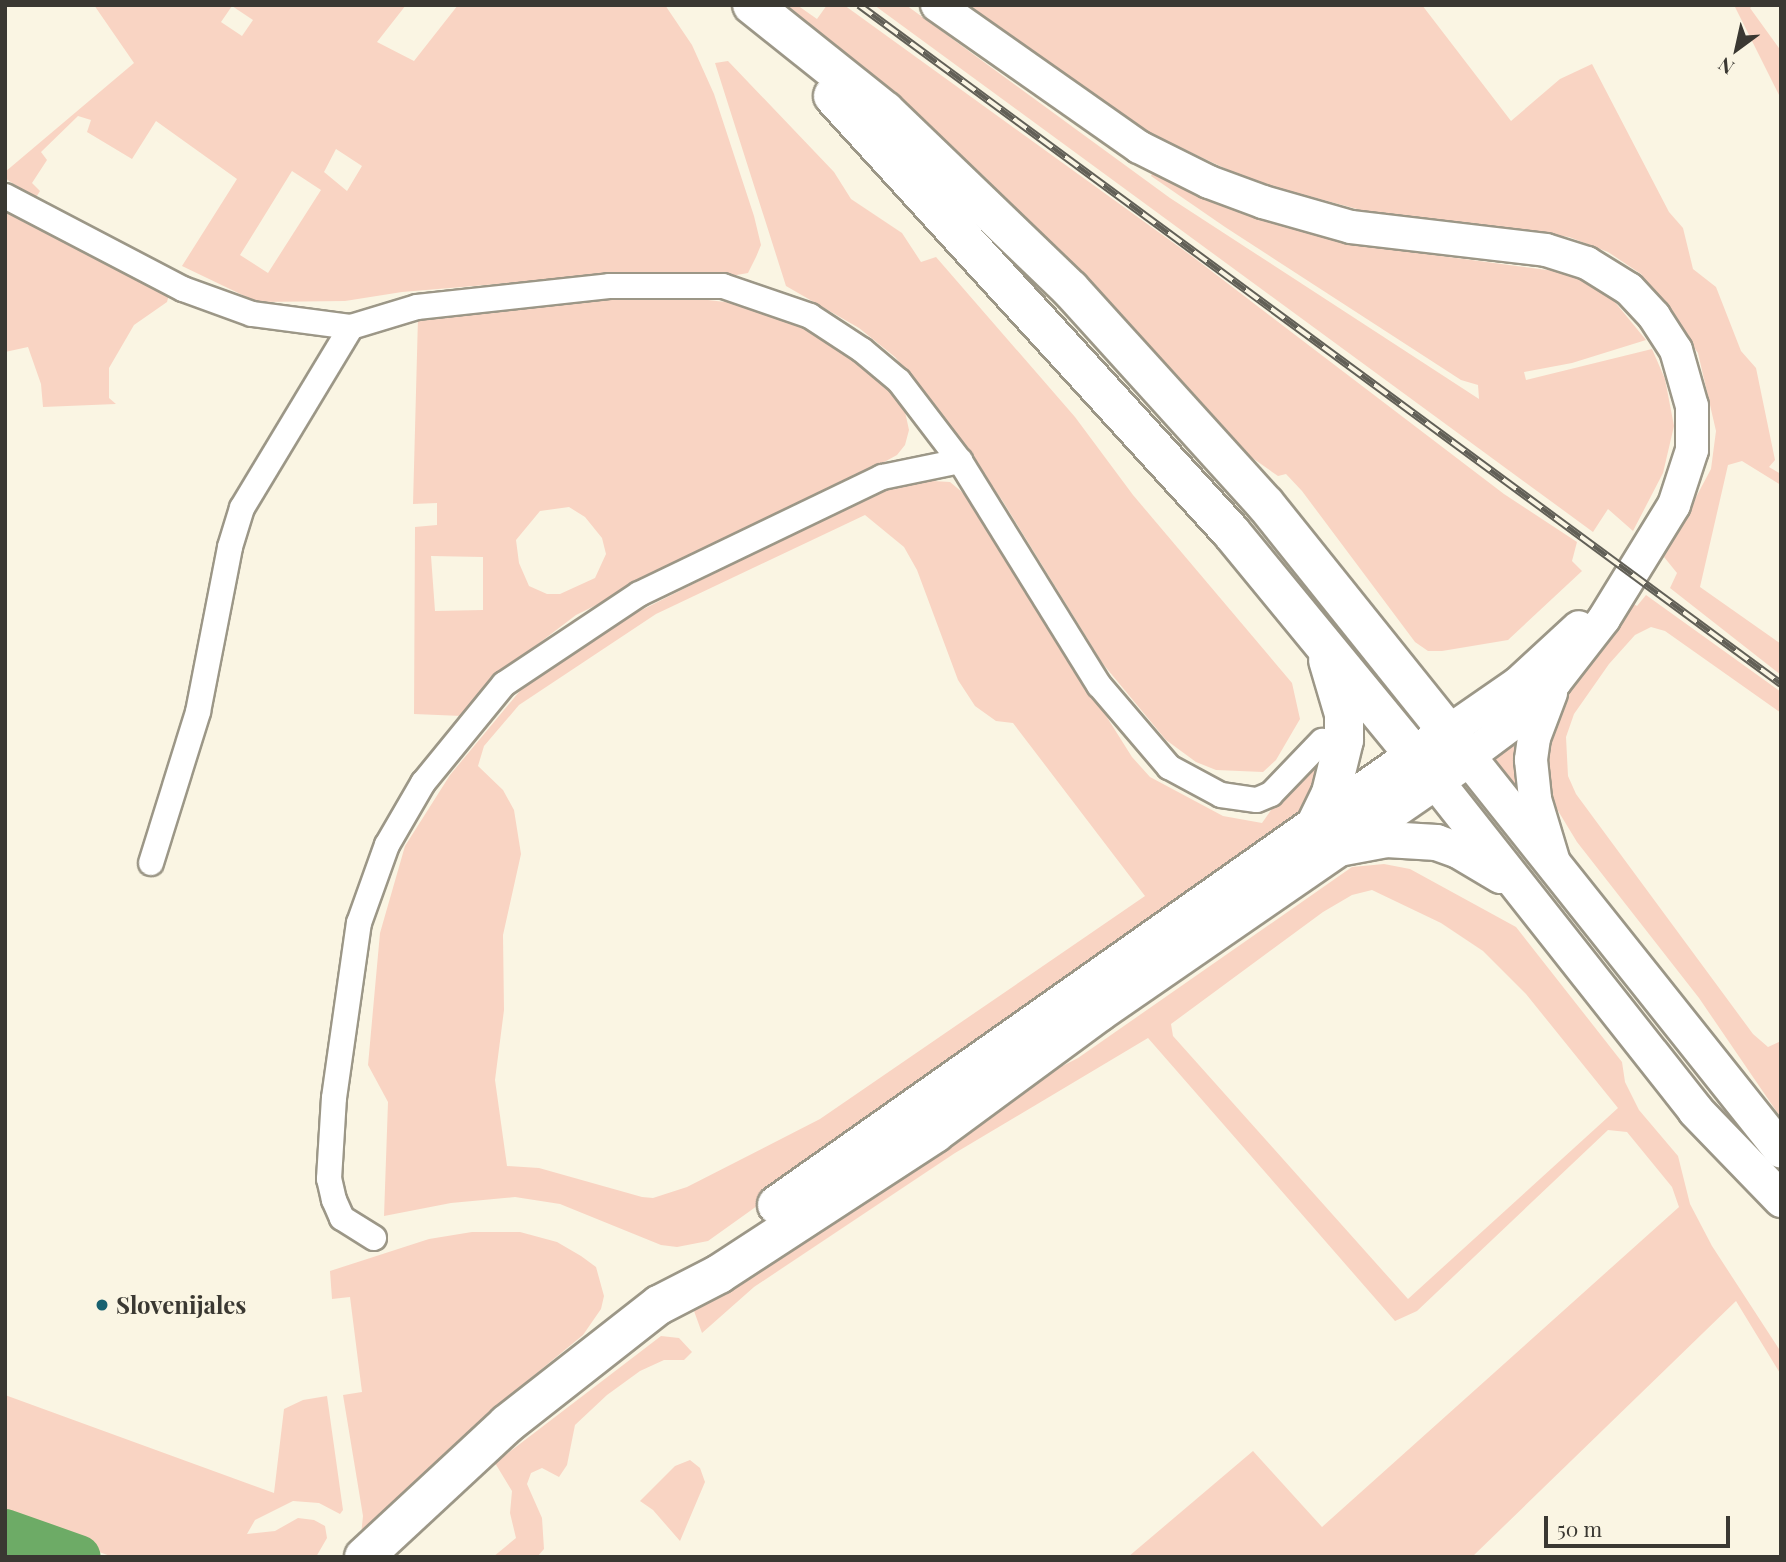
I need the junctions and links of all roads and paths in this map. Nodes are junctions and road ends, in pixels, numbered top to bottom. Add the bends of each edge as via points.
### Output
1 (937, 5) edge
2 (762, 13) edge
3 (5, 196) edge
4 (351, 327) junction
5 (960, 461) junction
6 (1627, 584) junction
7 (1321, 642) junction
8 (1555, 682) junction
9 (1322, 741) dead end
10 (1458, 744) junction
11 (1425, 767) junction
12 (1325, 837) junction
13 (150, 863) dead end
14 (1555, 864) junction
15 (1520, 890) junction
16 (1781, 1150) edge
17 (1781, 1199) edge
18 (374, 1238) dead end
19 (365, 1557) edge

1 - 6 street via 1088,114 1139,147 1209,182 1351,227 1546,250 1587,263 1629,289 1676,350 1689,386 1694,428 1674,505
2 - 7 main road via 814,76 1231,532
2 - 10 main road via 885,111 1070,289 1265,504
3 - 4 street via 183,289 252,314
4 - 5 street via 405,310 445,304 609,286 723,286 810,316 862,349 899,381
4 - 13 street via 242,508 230,547 198,712
5 - 9 street via 1098,685 1169,767 1221,794 1257,800 1271,793
5 - 18 street via 882,477 639,594 504,684 423,783 387,845 359,923 334,1098 329,1179 334,1200 342,1217
6 - 8 street
6 - 10 street
7 - 11 main road
7 - 12 main road via 1344,714 1344,740
8 - 10 street via 1524,714
8 - 14 street via 1534,738 1531,760 1535,799
10 - 11 main road
10 - 14 main road
11 - 12 main road
11 - 15 main road
12 - 15 main road via 1436,842 1487,865
12 - 19 main road via 704,1257 673,1294 508,1424
14 - 16 main road
15 - 17 main road via 1695,1110

